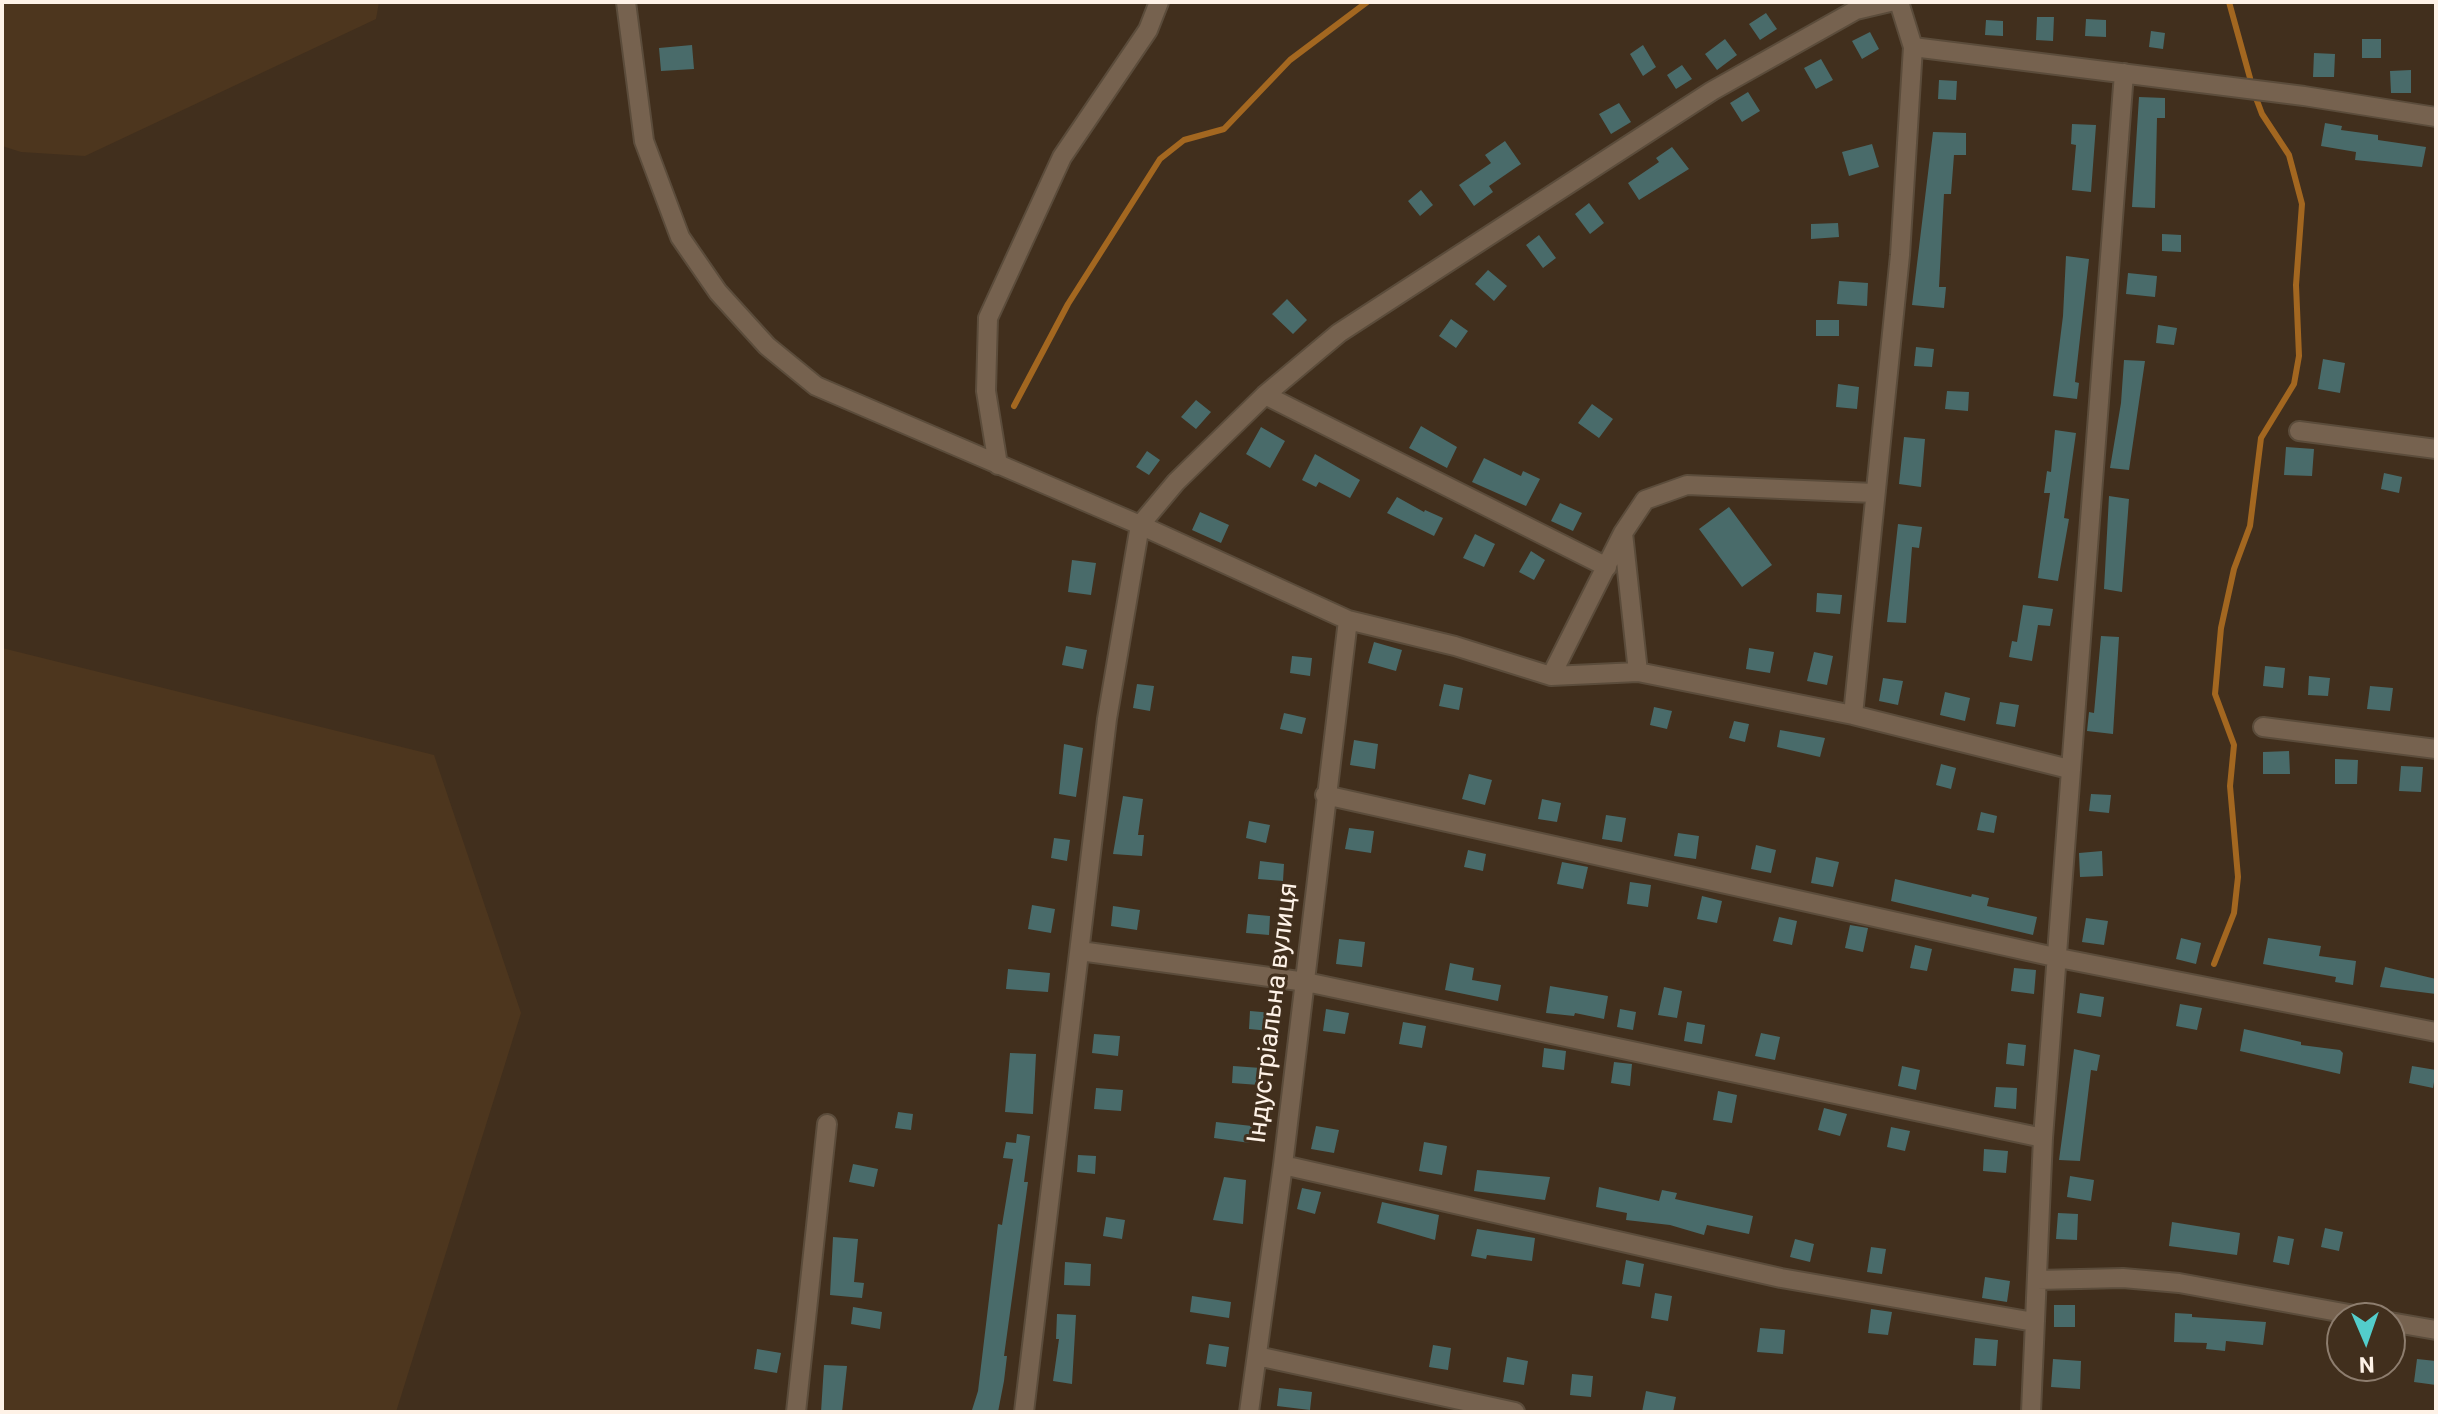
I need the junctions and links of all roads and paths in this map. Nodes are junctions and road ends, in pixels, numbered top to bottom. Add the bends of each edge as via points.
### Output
1 (626, 2) edge
2 (1159, 2) edge
3 (1890, 2) edge
4 (1899, 2) edge
5 (1913, 47) junction
6 (2124, 73) junction
7 (2436, 117) edge
8 (1265, 395) junction
9 (2299, 431) dead end
10 (2436, 449) edge
11 (998, 465) junction
12 (1874, 493) junction
13 (1140, 525) junction
14 (1623, 533) junction
15 (1607, 567) junction
16 (1348, 620) junction
17 (1638, 672) junction
18 (1551, 676) junction
19 (1853, 715) junction
20 (2263, 727) dead end
21 (2436, 749) edge
22 (2069, 769) junction
23 (1325, 795) junction
24 (1080, 951) junction
25 (2059, 958) junction
26 (1306, 982) junction
27 (2436, 1032) edge
28 (827, 1124) dead end
29 (2043, 1138) junction
30 (1283, 1165) junction
31 (2037, 1280) junction
32 (2326, 1310) edge
33 (2034, 1322) junction
34 (2406, 1325) edge
35 (2436, 1330) edge
36 (1257, 1356) junction
37 (796, 1412) edge
38 (1024, 1412) edge
39 (1249, 1412) edge
40 (1515, 1412) edge
41 (2031, 1412) edge

1 - 11 street via 644,141 680,237 718,292 767,346 816,386
2 - 11 street via 1148,30 1062,157 988,318 986,391
3 - 8 street via 1856,10 1712,91 1339,333
4 - 5 street
5 - 6 street
5 - 12 street via 1900,255
6 - 7 street
6 - 22 street
8 - 13 street
8 - 15 street
9 - 10 street
11 - 13 street
12 - 14 street via 1687,485 1645,500
12 - 19 street
13 - 16 street
13 - 24 street via 1107,719
14 - 15 street
14 - 17 street
15 - 18 street
16 - 18 street
16 - 23 street, Індустріальна вулиця
17 - 18 street
17 - 19 street
19 - 22 street
20 - 21 street
22 - 25 street
23 - 25 street
23 - 26 street, Індустріальна вулиця
24 - 26 street
24 - 38 street
25 - 27 street
25 - 29 street
26 - 29 street
26 - 30 street, Індустріальна вулиця
28 - 37 street
29 - 31 street
30 - 33 street via 1781,1278
30 - 36 street, Індустріальна вулиця
31 - 32 street via 2179,1283
31 - 33 street
33 - 41 street
34 - 35 street
36 - 39 street, Індустріальна вулиця
36 - 40 street

